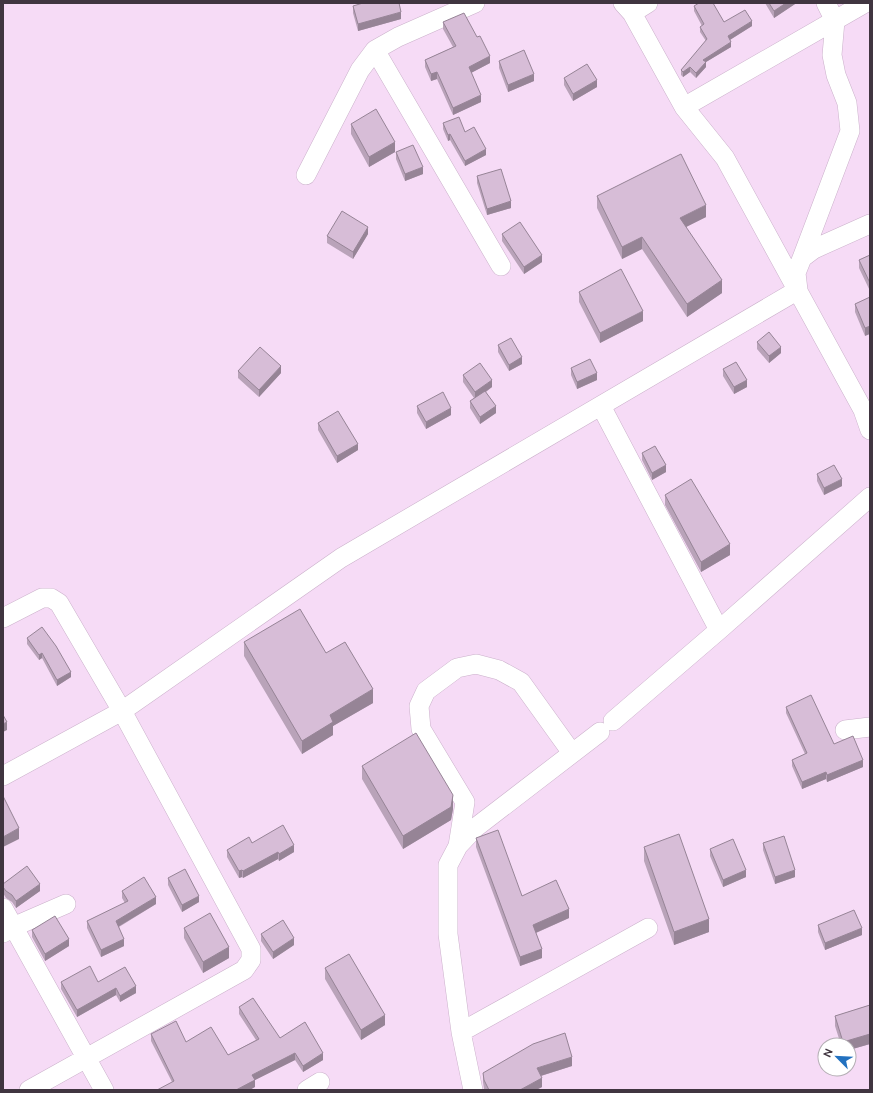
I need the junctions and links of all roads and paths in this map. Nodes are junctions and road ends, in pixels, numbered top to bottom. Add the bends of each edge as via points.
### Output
1 (475, 3) edge
2 (648, 3) edge
3 (826, 3) edge
4 (865, 3) edge
5 (627, 8) edge
6 (835, 21) junction
7 (375, 50) junction
8 (684, 107) junction
9 (306, 175) dead end
10 (870, 224) edge
11 (802, 258) junction
12 (501, 266) dead end
13 (798, 290) junction
14 (601, 406) junction
15 (870, 430) edge
16 (870, 497) edge
17 (3, 618) edge
18 (719, 630) junction
19 (122, 710) junction
20 (870, 727) edge
21 (845, 730) dead end
22 (572, 753) junction
23 (3, 776) edge
24 (458, 846) junction
25 (66, 904) dead end
26 (3, 908) edge
27 (648, 928) dead end
28 (8, 930) edge
29 (461, 1032) junction
30 (86, 1058) junction
31 (29, 1090) edge
32 (104, 1090) edge
33 (473, 1090) edge

1 - 7 street
2 - 5 street
3 - 6 street
4 - 6 street
5 - 8 street
6 - 8 street
6 - 11 street via 832,56 836,75 848,103 850,131
7 - 9 street via 360,70
7 - 12 street
8 - 13 street via 725,158
10 - 11 street via 814,249
11 - 13 street via 796,273
13 - 14 street
13 - 15 street via 863,410
14 - 18 street
14 - 19 street via 341,558
16 - 18 street
17 - 19 street via 42,598 51,598 59,603
18 - 22 street
19 - 23 street
19 - 30 street via 252,949 252,960 244,970
20 - 21 street
22 - 24 street via 475,828
22 - 24 street via 521,682 499,670 476,664 457,668 426,691 419,706 421,729 465,802
24 - 29 street via 448,865 448,934
25 - 28 street
26 - 28 street
27 - 29 street
28 - 30 street
29 - 33 street
30 - 31 street
30 - 32 street

